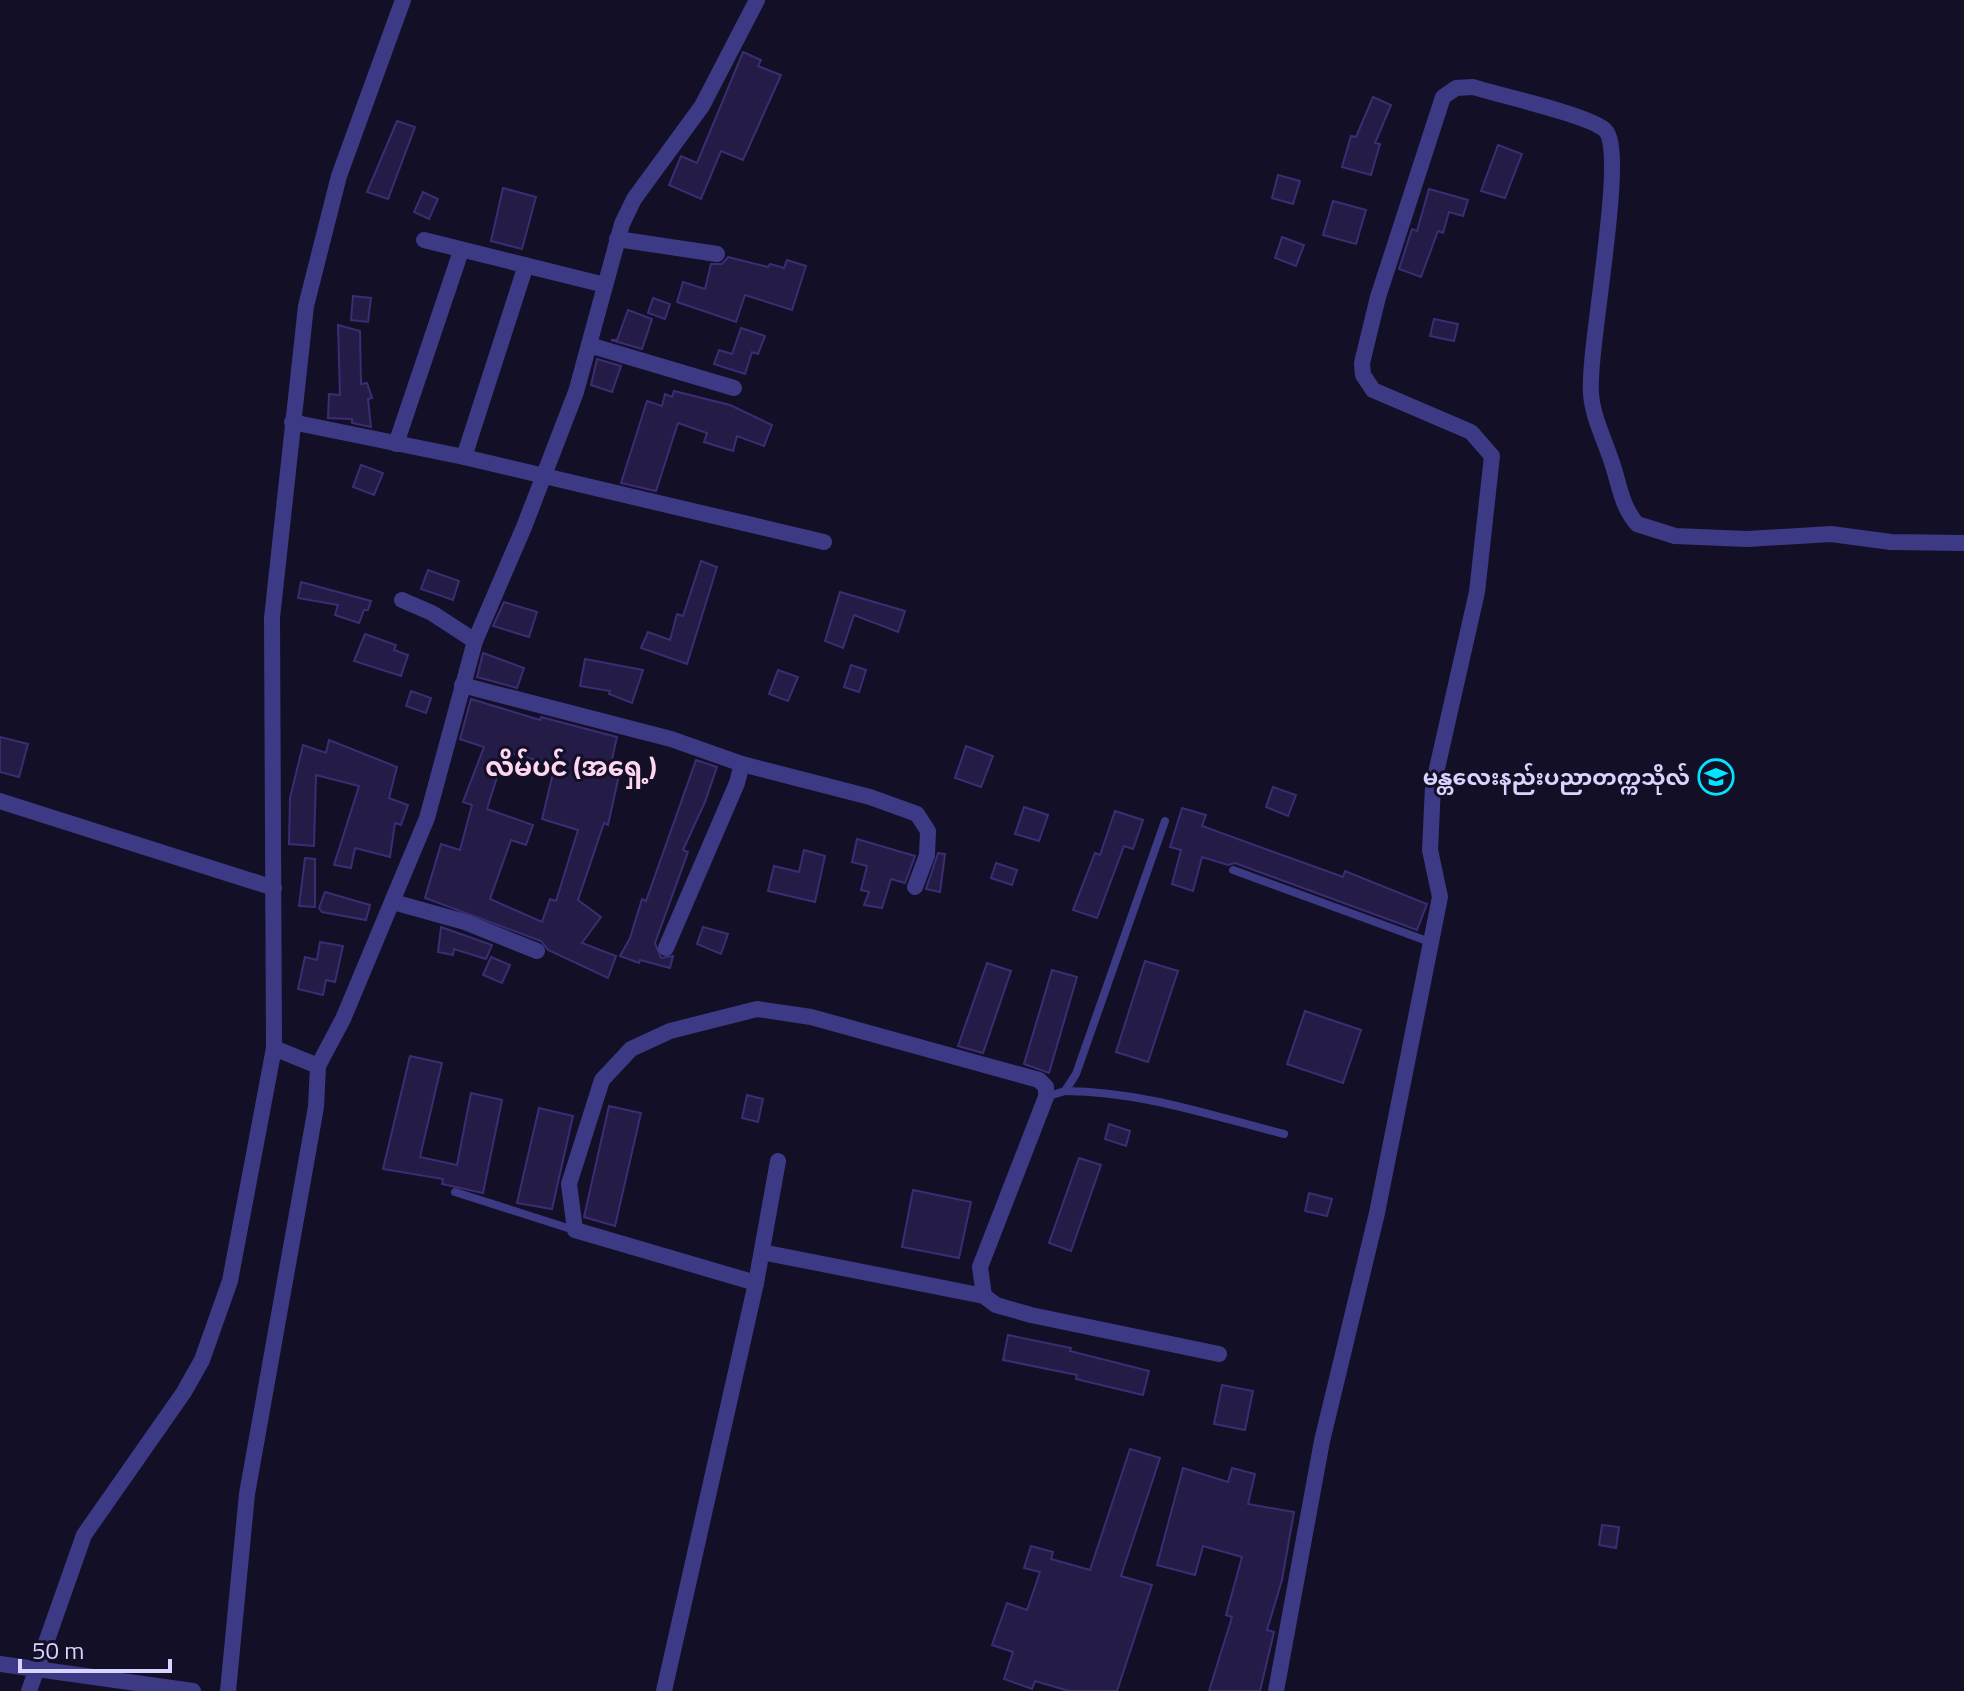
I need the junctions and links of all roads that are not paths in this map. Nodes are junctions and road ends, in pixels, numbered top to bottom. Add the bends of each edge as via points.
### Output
1 (403, 0) edge
2 (757, 0) edge
3 (617, 239) junction
4 (424, 240) dead end
5 (461, 251) junction
6 (717, 254) dead end
7 (526, 265) junction
8 (605, 285) junction
9 (589, 345) junction
10 (734, 388) dead end
11 (292, 422) junction
12 (396, 444) junction
13 (464, 457) junction
14 (545, 476) junction
15 (824, 542) dead end
16 (1964, 543) edge
17 (402, 600) dead end
18 (475, 641) junction
19 (462, 685) junction
20 (742, 764) junction
21 (0, 801) edge
22 (1165, 821) dead end
23 (1233, 870) dead end
24 (915, 887) dead end
25 (274, 888) junction
26 (393, 902) junction
27 (1431, 943) junction
28 (666, 948) dead end
29 (537, 951) dead end
30 (274, 1048) junction
31 (318, 1066) junction
32 (1065, 1091) junction
33 (1046, 1097) junction
34 (1284, 1134) dead end
35 (778, 1161) dead end
36 (455, 1192) dead end
37 (575, 1230) junction
38 (762, 1252) junction
39 (756, 1283) junction
40 (984, 1296) junction
41 (1219, 1354) dead end
42 (0, 1664) edge
43 (31, 1682) edge
44 (193, 1691) edge
45 (228, 1691) edge
46 (664, 1691) edge
47 (1276, 1691) edge

1 - 11 street via 339,176 306,306
2 - 3 street via 702,106 634,199
3 - 6 street
3 - 8 street
4 - 5 street
5 - 7 street
5 - 12 street
7 - 8 street
7 - 13 street
8 - 9 street
9 - 10 street
9 - 14 street
11 - 12 street
11 - 25 street via 272,618
12 - 13 street
13 - 14 street
14 - 15 street
14 - 18 street
16 - 27 street via 1831,534 1675,536 1637,524 1622,499 1591,395 1592,338 1612,184 1610,139 1605,130 1580,119 1473,87 1456,88 1443,97 1362,363 1373,390 1471,432 1492,456 1477,592 1433,786 1430,850 1440,897
17 - 18 street
18 - 19 street
19 - 20 street via 671,739
19 - 26 street via 432,803
20 - 24 street via 917,814 928,831 927,855
20 - 28 street
21 - 25 street
22 - 32 lane via 1076,1074
23 - 27 lane
25 - 30 street
26 - 29 street via 477,926
26 - 31 street
27 - 47 street via 1377,1213 1322,1441
30 - 31 street
30 - 43 street via 230,1281 202,1360 84,1535
31 - 45 street via 316,1107 247,1494
32 - 33 lane
32 - 34 lane via 1158,1099
33 - 37 street via 1039,1080 811,1017 757,1009 709,1019 631,1049 602,1080 569,1184
33 - 40 street via 980,1267
35 - 38 street
36 - 37 lane
37 - 39 street
38 - 39 street
38 - 40 street
39 - 46 street
40 - 41 street via 1031,1315
42 - 43 street
43 - 44 street

